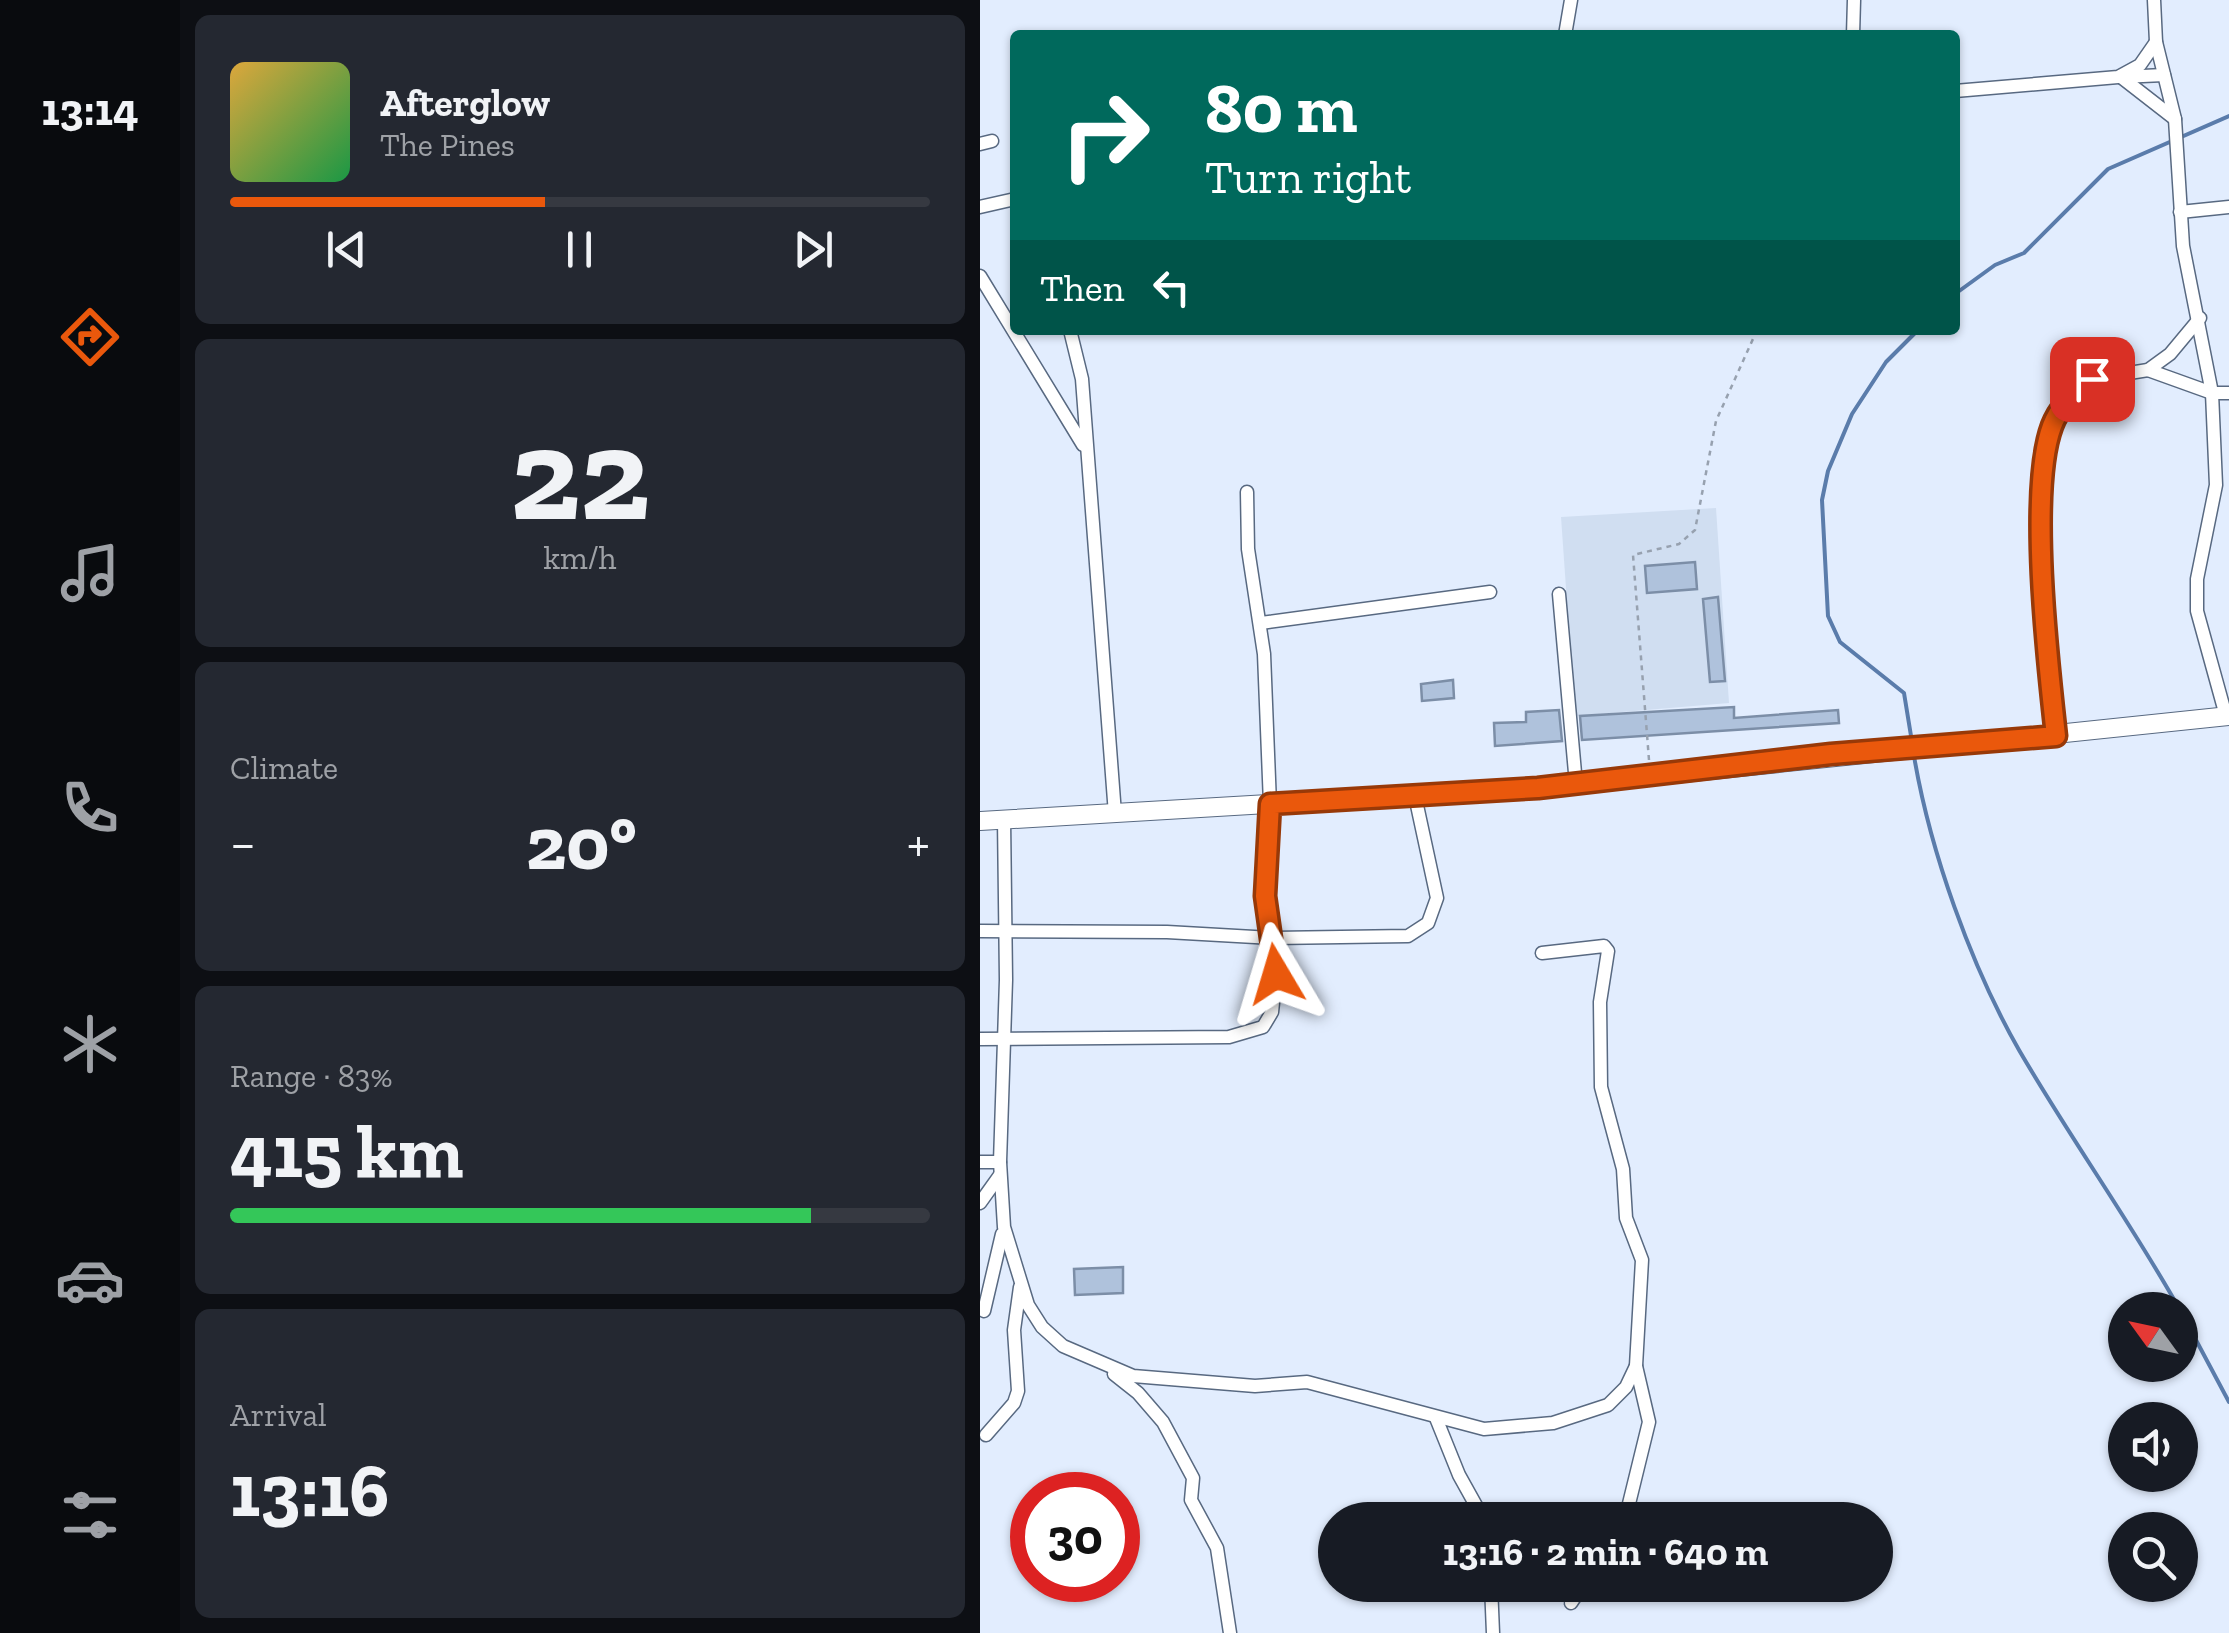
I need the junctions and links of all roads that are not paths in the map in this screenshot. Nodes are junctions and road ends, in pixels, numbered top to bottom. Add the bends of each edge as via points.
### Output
1 (1571, 0) edge
2 (1854, 0) edge
3 (2154, 0) edge
4 (1567, 30) edge
5 (1853, 30) edge
6 (2156, 42) junction
7 (2164, 75) junction
8 (2120, 77) junction
9 (1960, 91) edge
10 (2174, 119) junction
11 (1010, 200) edge
12 (980, 206) edge
13 (2229, 207) edge
14 (2180, 212) junction
15 (980, 276) edge
16 (2200, 318) junction
17 (1010, 325) edge
18 (1016, 335) edge
19 (1071, 335) edge
20 (2148, 370) junction
21 (2212, 392) junction
22 (2229, 393) edge
23 (1085, 447) junction
24 (1247, 492) dead end
25 (1490, 592) dead end
26 (1559, 594) dead end
27 (1261, 623) junction
28 (2227, 716) edge
29 (2056, 736) junction
30 (1576, 784) junction
31 (1415, 796) junction
32 (1270, 804) junction
33 (1114, 814) junction
34 (1004, 820) junction
35 (980, 821) edge
36 (1006, 928) junction
37 (980, 931) edge
38 (1274, 938) junction
39 (1542, 953) dead end
40 (980, 1038) edge
41 (1004, 1039) junction
42 (980, 1162) edge
43 (1000, 1168) junction
44 (980, 1203) edge
45 (1004, 1226) junction
46 (1020, 1284) junction
47 (984, 1311) dead end
48 (1636, 1366) junction
49 (1104, 1367) junction
50 (1436, 1418) junction
51 (986, 1434) dead end
52 (1473, 1502) edge
53 (1630, 1502) edge
54 (1492, 1602) edge
55 (1230, 1633) edge
56 (1493, 1633) edge

1 - 4 street
2 - 5 street
3 - 6 street
6 - 7 street
6 - 8 street
7 - 8 street
7 - 10 street
8 - 9 street
8 - 10 street
10 - 14 street
11 - 12 street
13 - 14 street
14 - 16 street
15 - 17 street
16 - 20 street
16 - 21 street
18 - 23 street
19 - 23 street via 1082,380
20 - 21 street
20 - 29 street via 2092,379 2059,413 2048,444 2042,514
21 - 22 street
21 - 28 street via 2216,485 2197,611
23 - 33 street
24 - 27 street via 1248,549
25 - 27 street
26 - 30 street
27 - 32 street
28 - 29 main road
29 - 30 main road
30 - 31 main road
31 - 32 main road
31 - 38 street via 1437,898 1428,923 1396,938
32 - 33 main road
32 - 38 street via 1265,896
33 - 34 main road
34 - 35 main road
34 - 36 street
36 - 37 street
36 - 38 street
36 - 41 street
38 - 41 street via 1272,1012 1257,1032
39 - 48 street via 1604,946 1608,951 1600,1002 1601,1087 1623,1168 1626,1218 1642,1260
40 - 41 street
41 - 43 street
42 - 43 street
43 - 44 street
43 - 45 street
45 - 46 street
45 - 47 street
46 - 49 street via 1042,1326 1063,1346
46 - 51 street via 1014,1330 1018,1391
48 - 50 street via 1608,1404 1554,1422 1484,1429
48 - 53 street via 1649,1434
49 - 50 street via 1165,1382 1307,1382
49 - 55 street via 1163,1422 1194,1478 1192,1500 1217,1548
50 - 52 street
54 - 56 street

